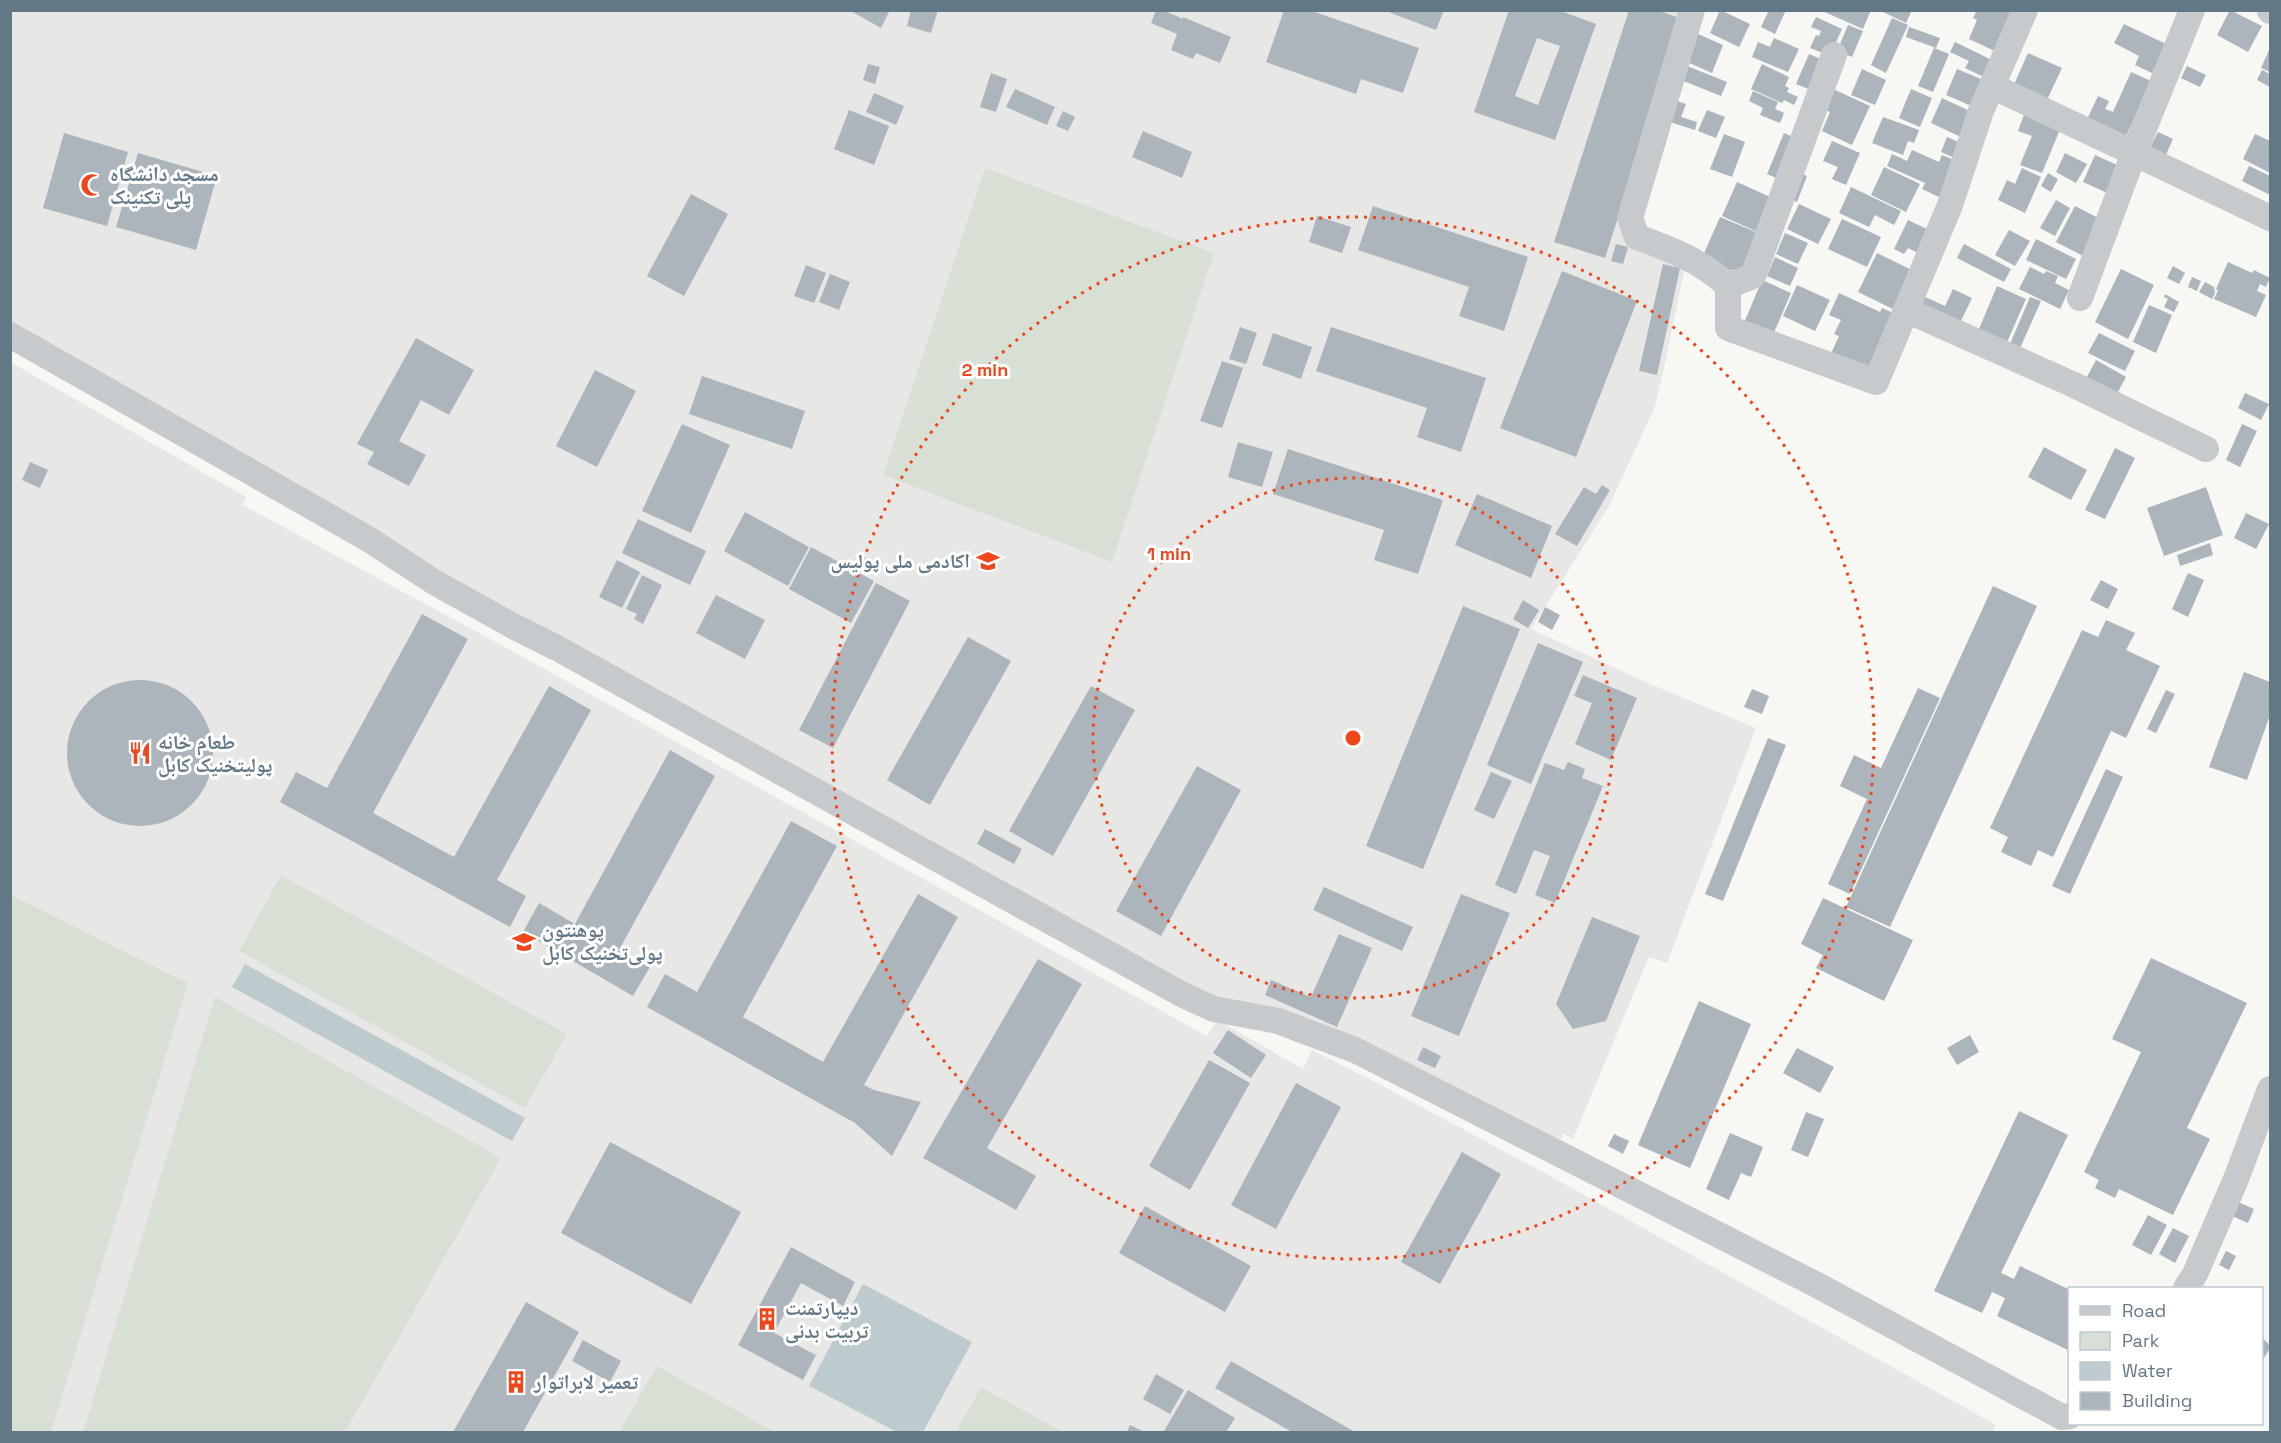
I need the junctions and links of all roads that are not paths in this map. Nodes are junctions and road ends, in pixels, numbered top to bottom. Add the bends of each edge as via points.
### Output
1 (1692, 10) edge
2 (2025, 10) edge
3 (2192, 10) edge
4 (1834, 55) dead end
5 (1992, 86) junction
6 (2134, 153) junction
7 (2271, 218) edge
8 (1728, 286) junction
9 (2080, 298) dead end
10 (1906, 310) junction
11 (10, 335) edge
12 (2206, 449) dead end
13 (2271, 1089) edge
14 (2187, 1287) edge
15 (2068, 1416) edge

1 - 8 street via 1630,218 1637,237 1686,255
2 - 5 street
3 - 6 street
4 - 8 street via 1753,276
5 - 6 street
5 - 10 street via 1950,205
6 - 7 street
6 - 9 street
8 - 10 street via 1728,328 1876,382
10 - 12 street
11 - 15 street via 370,540 444,588 1174,990 1214,1010 1278,1021 1354,1050 1817,1285 2062,1417
13 - 14 street via 2236,1179

